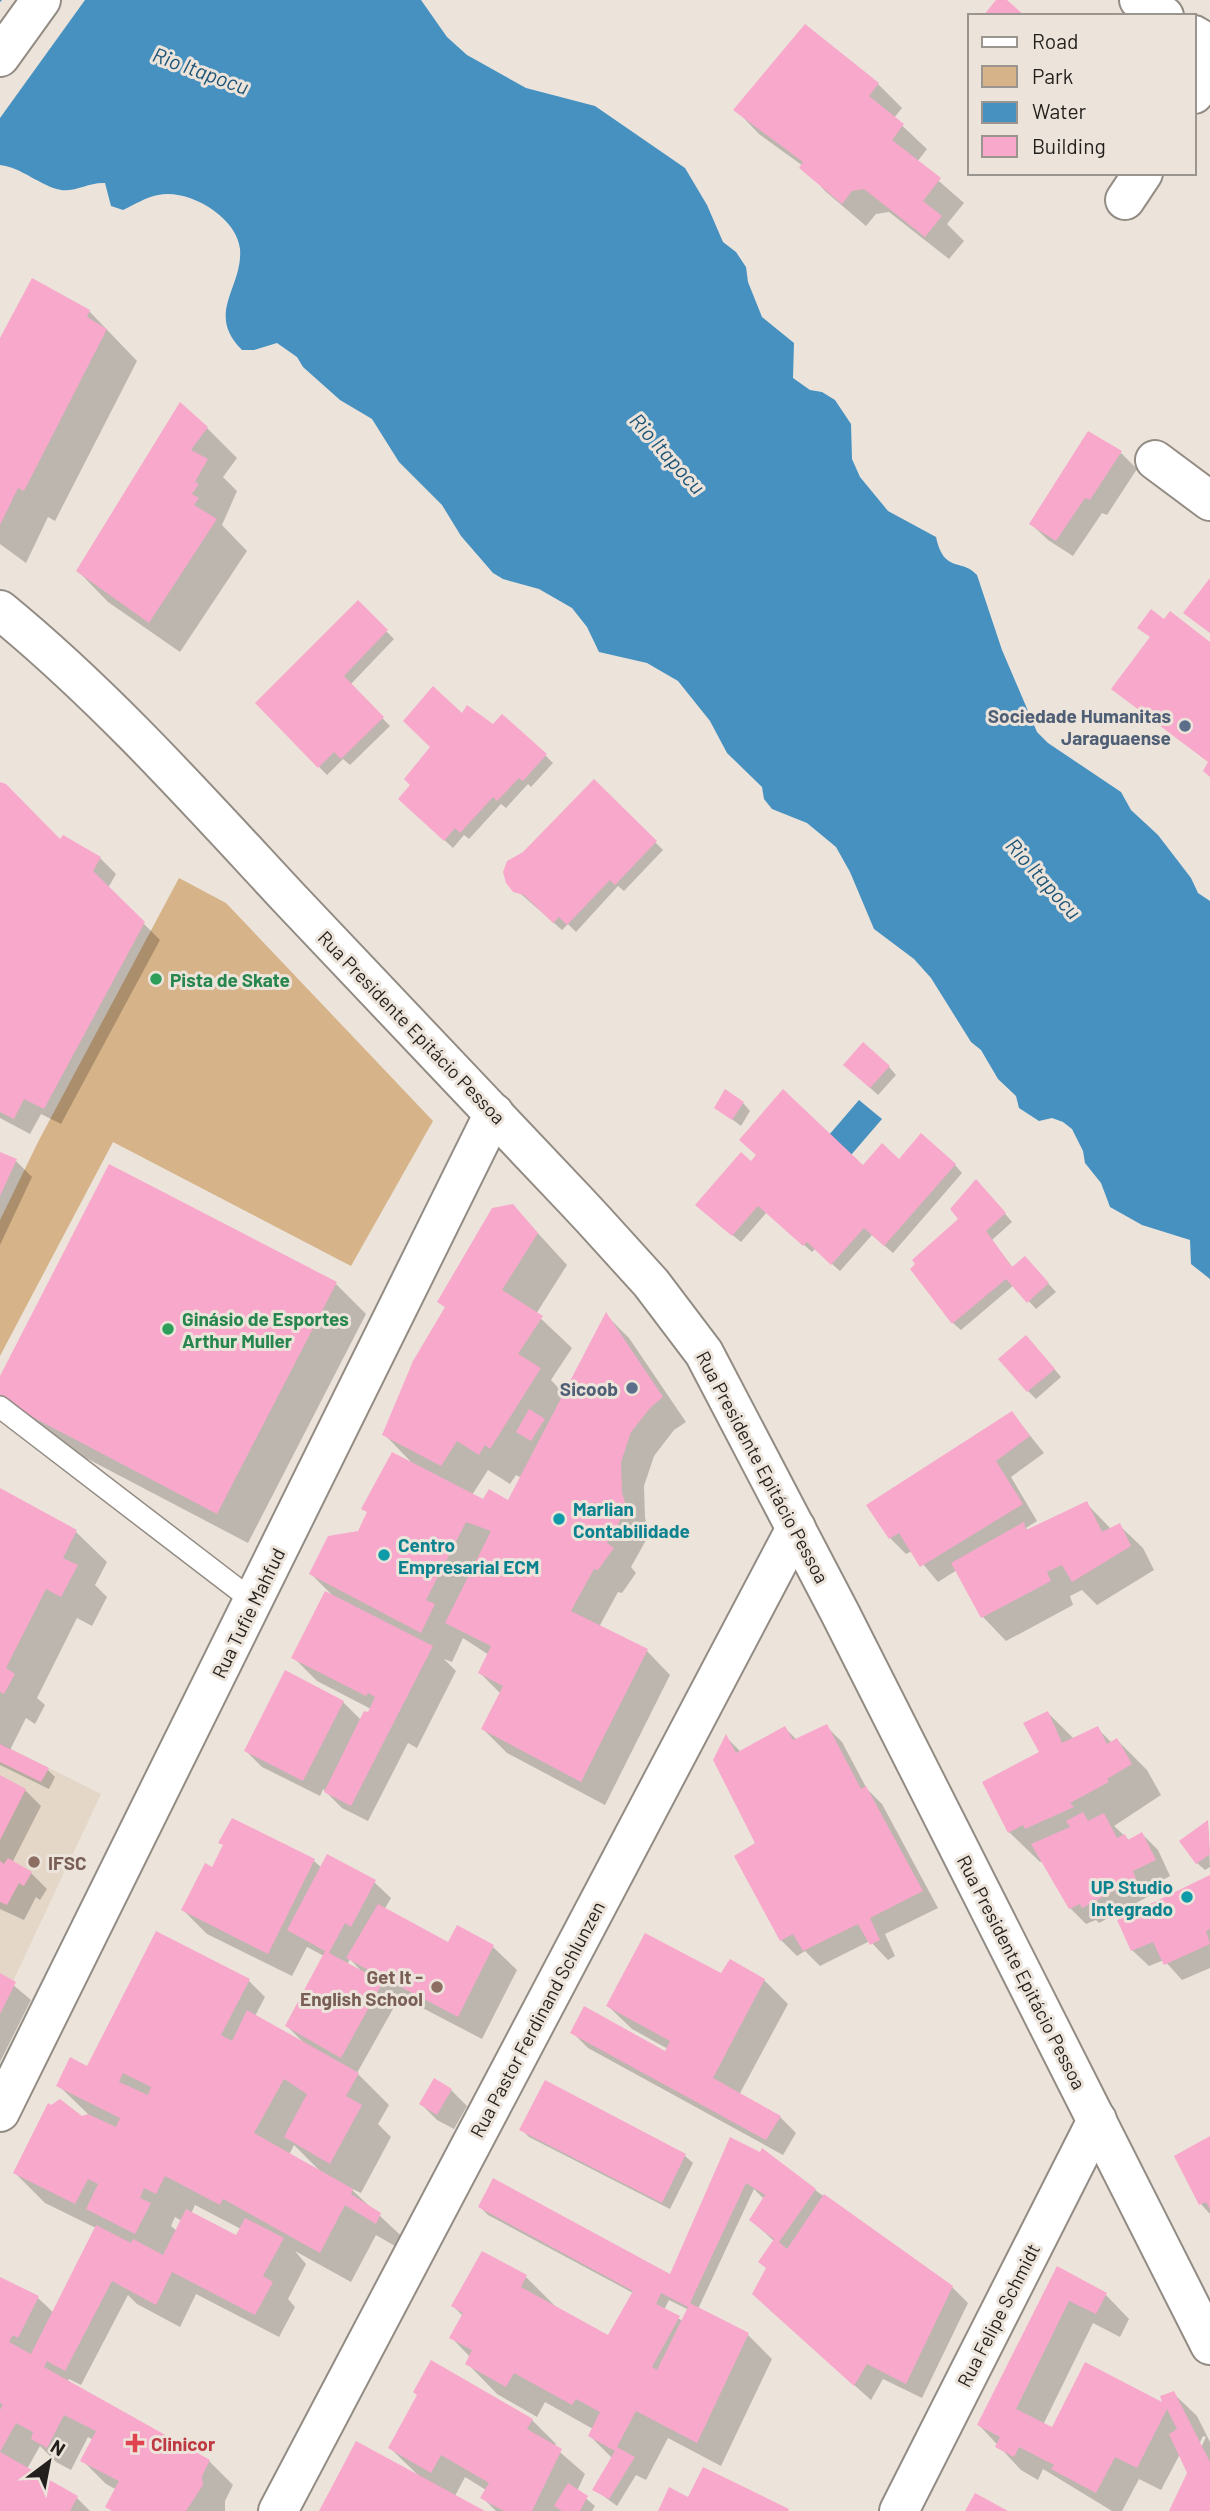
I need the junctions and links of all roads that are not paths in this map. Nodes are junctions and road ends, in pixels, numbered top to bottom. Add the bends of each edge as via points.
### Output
1 (41, 0) edge
2 (1139, 0) edge
3 (1161, 14) edge
4 (0, 57) edge
5 (1210, 70) edge
6 (1196, 91) edge
7 (1155, 460) dead end
8 (1210, 501) edge
9 (0, 610) edge
10 (494, 1113) junction
11 (0, 1407) edge
12 (796, 1528) junction
13 (253, 1601) junction
14 (0, 2112) edge
15 (1097, 2120) junction
16 (1210, 2346) edge
17 (278, 2511) edge
18 (899, 2511) edge

1 - 4 main road
2 - 3 main road
5 - 6 main road
7 - 8 main road
9 - 10 main road, Rua Presidente Epitácio Pessoa via 111,712
10 - 12 main road, Rua Presidente Epitácio Pessoa via 651,1283 704,1353
10 - 13 main road, Rua Tufie Mahfud
11 - 13 lane
12 - 15 main road, Rua Presidente Epitácio Pessoa
12 - 17 main road, Rua Pastor Ferdinand Schlunzen
13 - 14 main road, Rua Tufie Mahfud
15 - 16 main road, Rua Presidente Epitácio Pessoa
15 - 18 main road, Rua Felipe Schmidt

